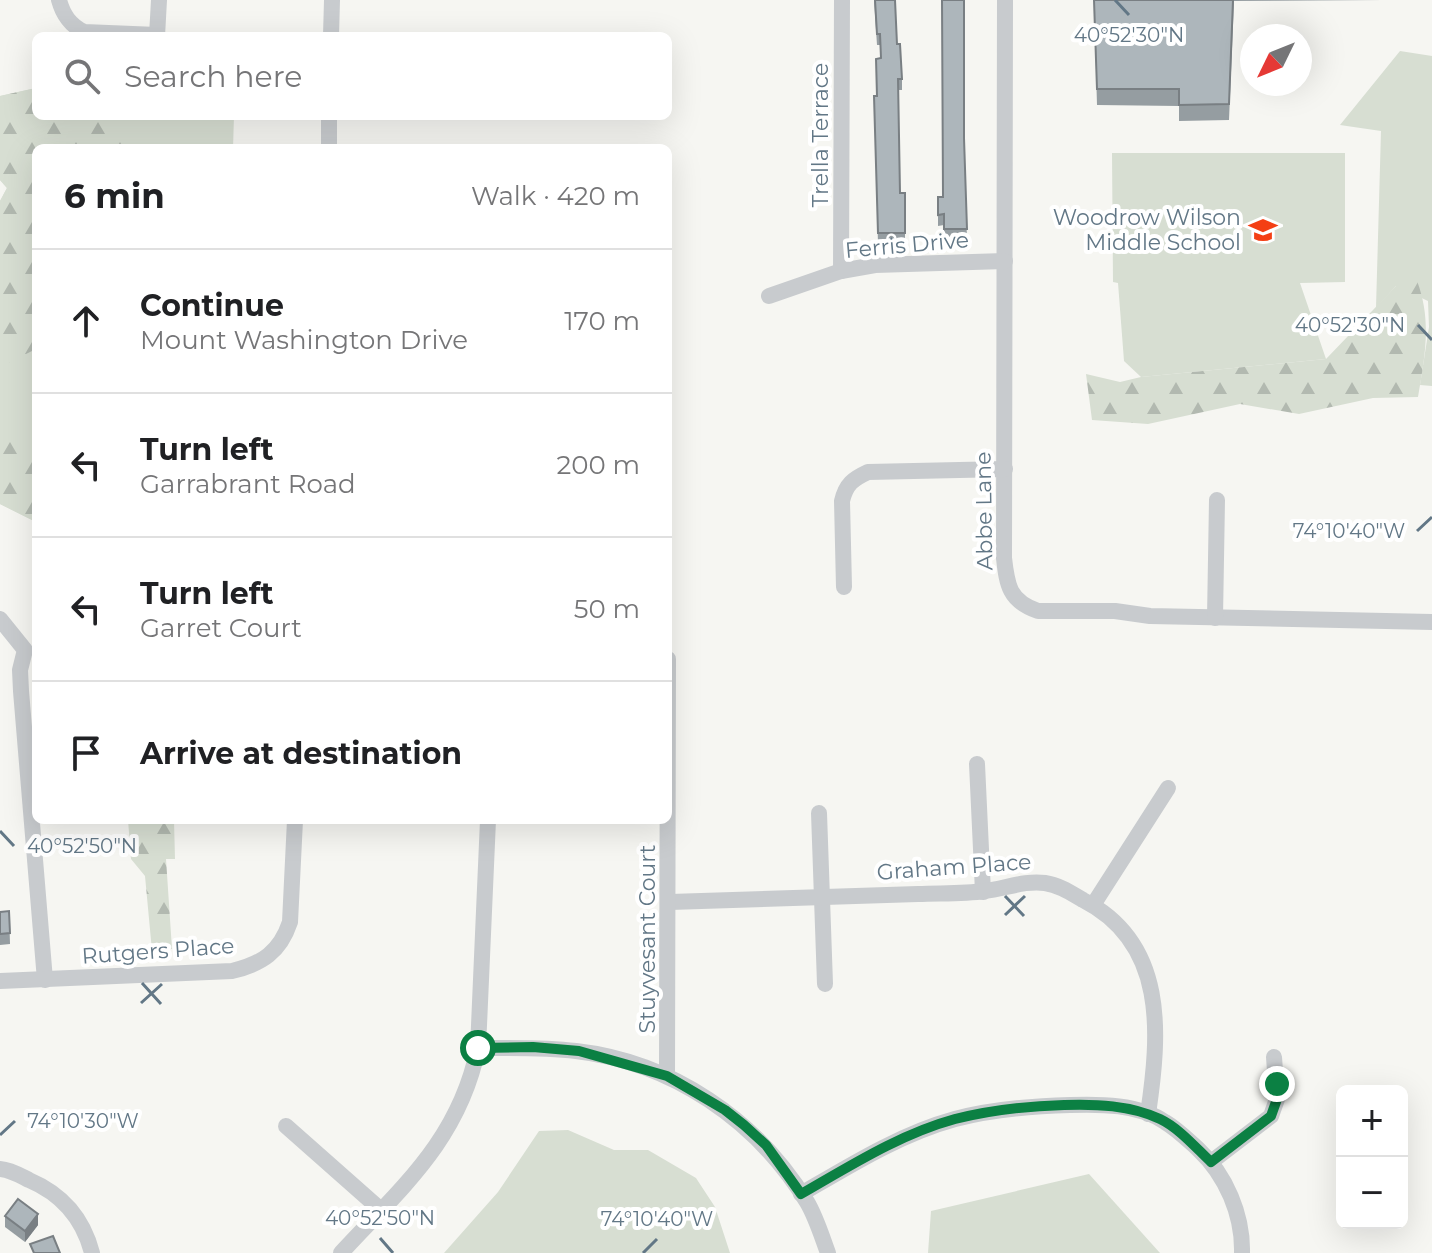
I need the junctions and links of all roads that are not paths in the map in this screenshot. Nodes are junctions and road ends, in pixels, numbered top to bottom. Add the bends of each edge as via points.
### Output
1 (59, 0) edge
2 (159, 0) edge
3 (332, 0) edge
4 (842, 0) edge
5 (1005, 0) edge
6 (84, 32) edge
7 (157, 32) edge
8 (331, 32) edge
9 (329, 120) edge
10 (329, 144) edge
11 (1005, 261) junction
12 (841, 271) junction
13 (769, 296) dead end
14 (1005, 469) junction
15 (1217, 500) dead end
16 (844, 587) dead end
17 (1215, 618) junction
18 (0, 619) edge
19 (1432, 622) edge
20 (977, 764) dead end
21 (1168, 788) dead end
22 (819, 813) dead end
23 (32, 823) edge
24 (32, 824) edge
25 (295, 824) edge
26 (488, 824) edge
27 (669, 824) edge
28 (983, 892) junction
29 (821, 897) junction
30 (670, 902) junction
31 (1093, 905) junction
32 (45, 980) junction
33 (0, 981) edge
34 (825, 984) dead end
35 (478, 1048) junction
36 (1274, 1057) dead end
37 (667, 1076) junction
38 (1148, 1114) junction
39 (286, 1126) dead end
40 (1211, 1162) junction
41 (0, 1169) edge
42 (801, 1194) junction
43 (381, 1210) junction
44 (92, 1253) edge
45 (341, 1253) edge
46 (828, 1253) edge
47 (1242, 1253) edge

1 - 6 street via 64,15
2 - 7 street
3 - 8 street
4 - 12 street, Trella Terrace
5 - 11 street, Abbe Lane
9 - 10 street
11 - 12 street, Ferris Drive
11 - 14 street, Abbe Lane
12 - 13 street, Ferris Drive
14 - 16 street via 868,472 854,478 842,501
14 - 17 street, Abbe Lane via 1007,585 1028,608
15 - 17 street
17 - 19 street, Abbe Lane
18 - 23 street via 25,650 20,670
20 - 28 street
21 - 31 street
22 - 29 street
24 - 32 street
25 - 32 street, Rutgers Place via 290,922 285,938 265,960 232,971
26 - 35 street
27 - 30 street, Stuyvesant Court
28 - 29 street, Graham Place
28 - 31 street, Graham Place via 1043,883
29 - 30 street, Graham Place
29 - 34 street
30 - 37 street, Stuyvesant Court
31 - 38 street, Graham Place via 1117,921 1141,957 1153,996 1156,1060
32 - 33 street, Rutgers Place
35 - 37 street via 579,1051
35 - 43 street via 473,1074 447,1131
36 - 40 street via 1277,1099 1271,1116
37 - 42 street via 744,1125 766,1145
38 - 40 street via 1164,1121
38 - 42 street via 1088,1104 1010,1109 953,1120 863,1158
39 - 43 street
40 - 47 street via 1224,1180 1236,1215
41 - 44 street via 48,1188 66,1202 82,1224
42 - 46 street
43 - 45 street

